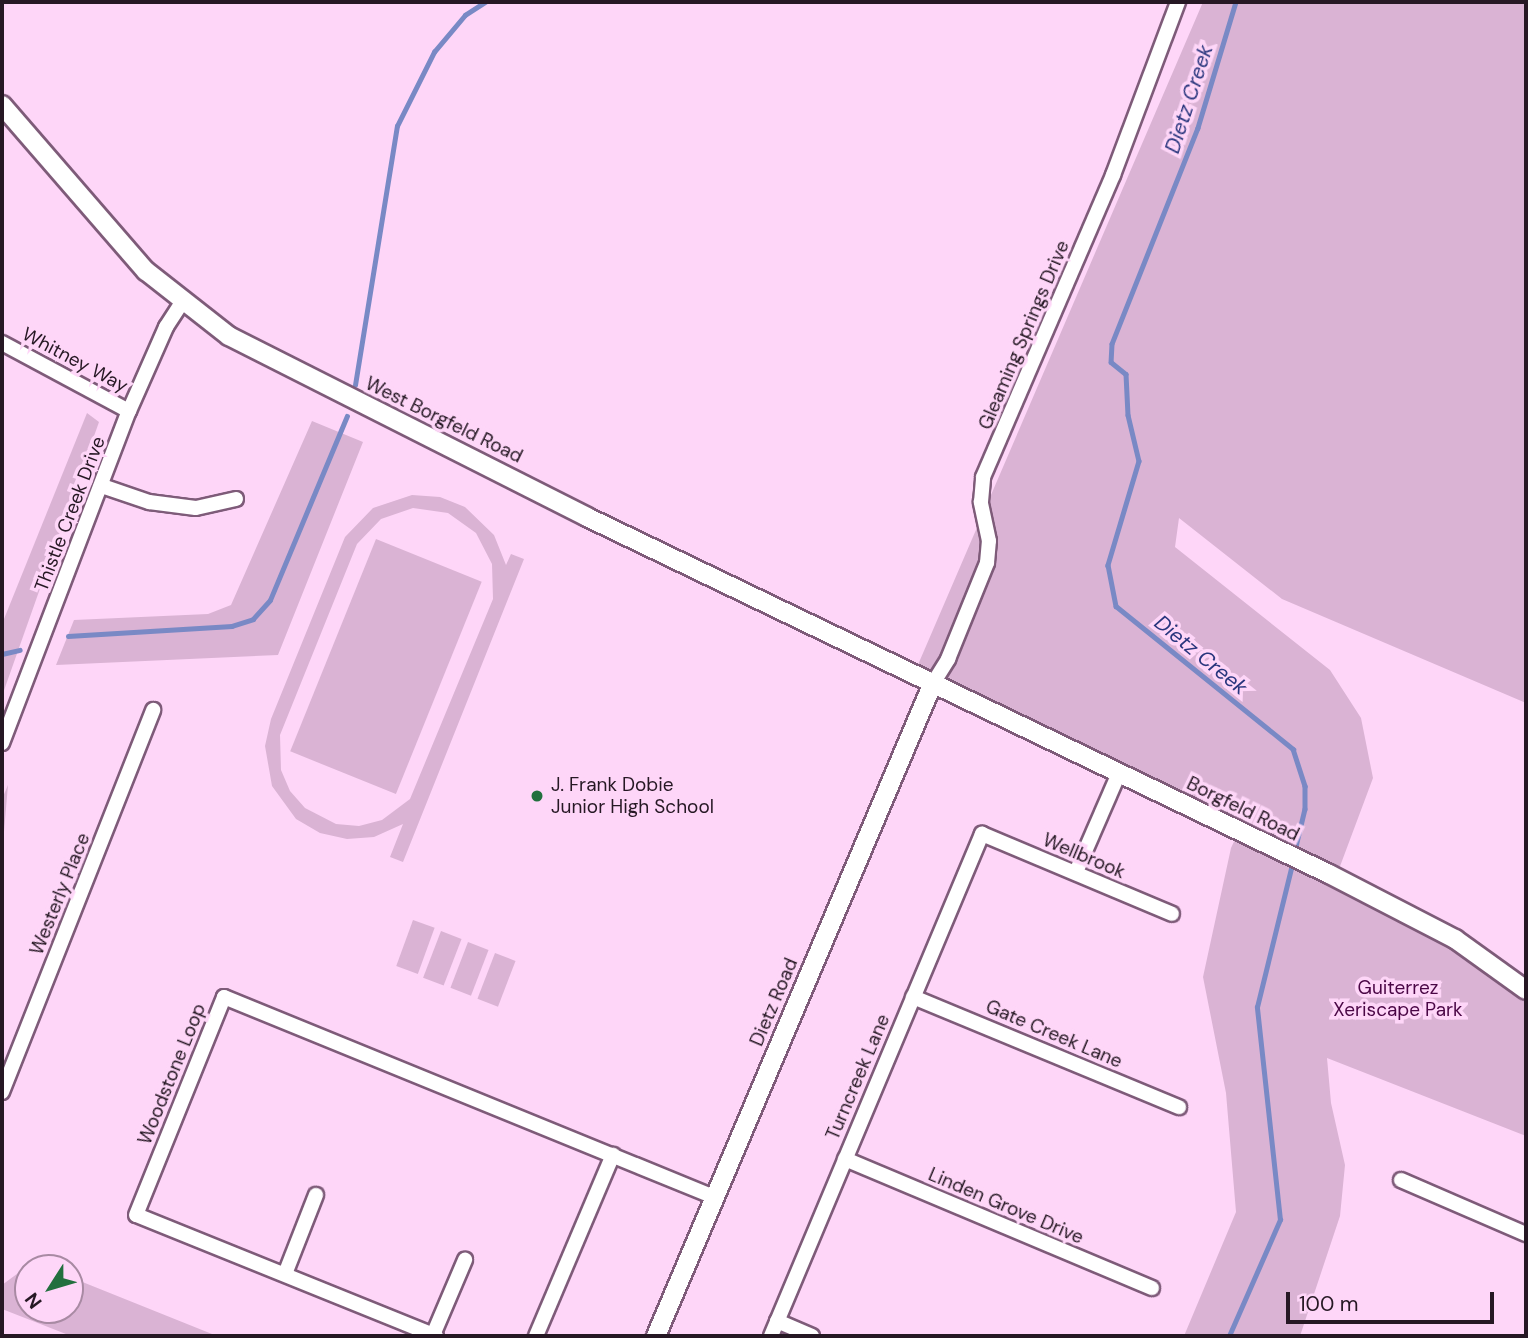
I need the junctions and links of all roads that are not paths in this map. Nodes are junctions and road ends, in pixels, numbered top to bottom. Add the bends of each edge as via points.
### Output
1 (1178, 2) edge
2 (2, 106) edge
3 (182, 302) junction
4 (2, 343) edge
5 (129, 411) junction
6 (102, 486) junction
7 (236, 499) dead end
8 (932, 685) junction
9 (153, 710) dead end
10 (2, 743) edge
11 (1119, 773) junction
12 (982, 834) joint
13 (1076, 872) junction
14 (1172, 914) dead end
15 (1526, 990) edge
16 (913, 997) junction
17 (2, 1092) edge
18 (1179, 1107) dead end
19 (613, 1155) junction
20 (845, 1159) junction
21 (1401, 1180) dead end
22 (316, 1195) dead end
23 (714, 1197) junction
24 (1526, 1234) edge
25 (465, 1260) dead end
26 (285, 1274) junction
27 (1152, 1289) dead end
28 (777, 1321) junction
29 (435, 1336) edge
30 (536, 1336) edge
31 (656, 1336) edge
32 (771, 1336) edge
33 (812, 1336) edge

1 - 8 street, Gleaming Springs Drive via 1113,175 983,478 987,563 948,659
2 - 3 street, West Borgfeld Road via 146,271
3 - 5 street, Thistle Creek Drive
3 - 8 street, West Borgfeld Road via 229,336 313,379
4 - 5 street, Whitney Way
5 - 6 street, Thistle Creek Drive
6 - 7 street via 149,502 196,509
6 - 10 street, Thistle Creek Drive
8 - 11 street, Borgfeld Road
8 - 23 street, Dietz Road
9 - 17 street, Westerly Place
11 - 13 street
11 - 15 street, Borgfeld Road via 1455,939
12 - 13 street, Wellbrook
12 - 16 street, Turncreek Lane
13 - 14 street, Wellbrook
16 - 18 street, Gate Creek Lane
16 - 20 street, Turncreek Lane
19 - 23 street, Woodstone Loop
19 - 26 street, Woodstone Loop via 224,998 136,1214
19 - 30 street
20 - 27 street, Linden Grove Drive
20 - 28 street, Turncreek Lane
21 - 24 street
22 - 26 street
23 - 31 street, Dietz Road
25 - 29 street
26 - 29 street, Woodstone Loop
28 - 32 street, Turncreek Lane
28 - 33 street

